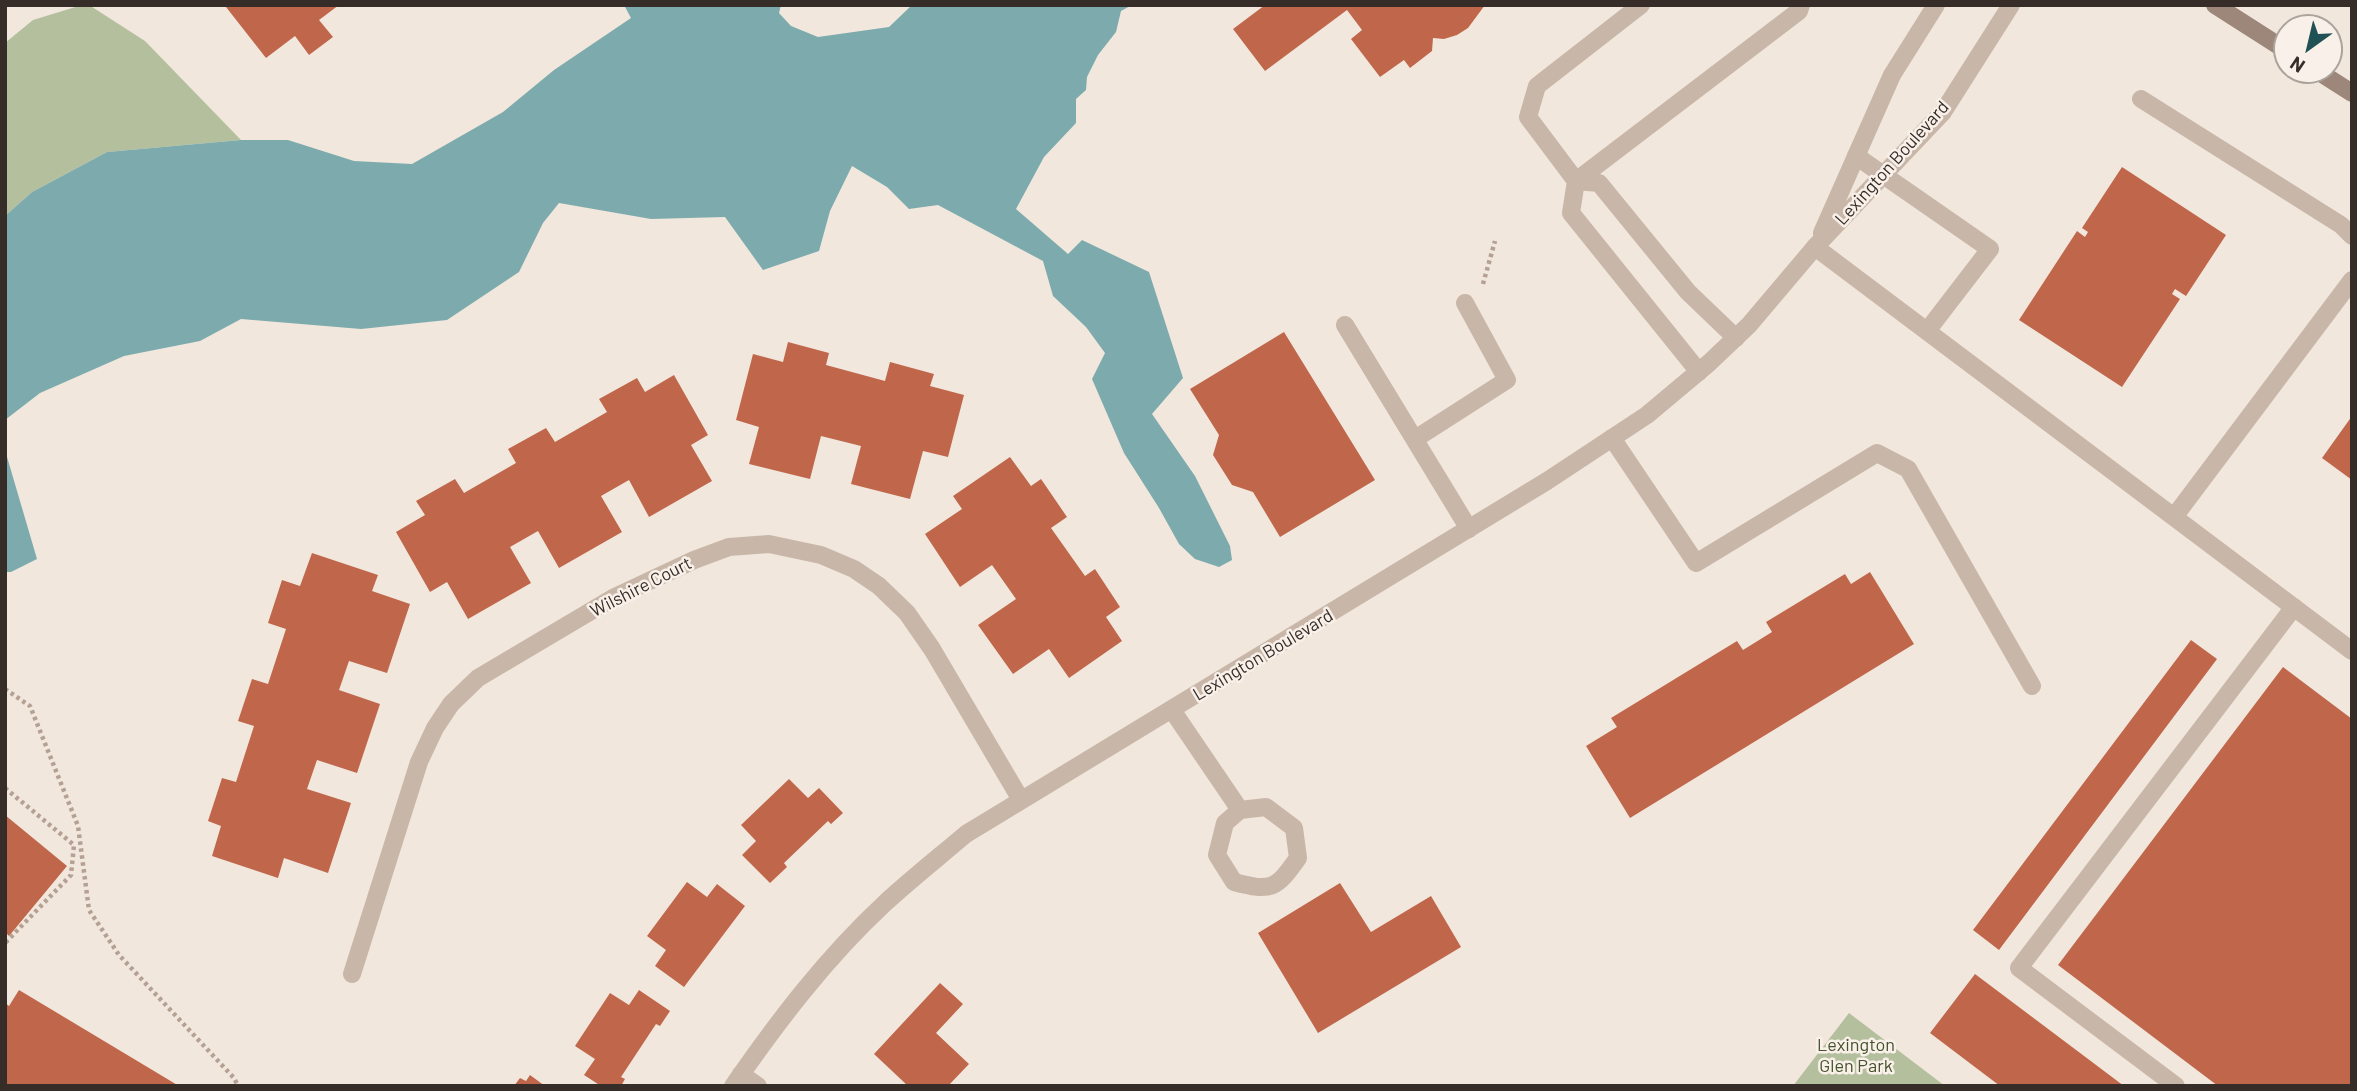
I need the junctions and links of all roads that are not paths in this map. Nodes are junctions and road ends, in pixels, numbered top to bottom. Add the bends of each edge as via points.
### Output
1 (1641, 5) edge
2 (1801, 5) edge
3 (1936, 5) edge
4 (2011, 5) edge
5 (2215, 5) edge
6 (2273, 42) edge
7 (2141, 99) dead end
8 (1856, 156) junction
9 (1883, 175) junction
10 (1576, 181) junction
11 (2352, 236) edge
12 (1815, 247) junction
13 (2352, 280) edge
14 (1465, 303) road end
15 (1345, 324) dead end
16 (1927, 331) junction
17 (1736, 338) junction
18 (1699, 372) junction
19 (1612, 438) junction
20 (1415, 439) junction
21 (2174, 517) junction
22 (1469, 529) junction
23 (2294, 607) junction
24 (2350, 646) edge
25 (2032, 685) dead end
26 (1172, 710) junction
27 (1021, 800) junction
28 (1240, 810) junction
29 (352, 974) dead end
30 (737, 1080) edge
31 (758, 1086) edge
32 (2176, 1086) edge

1 - 10 street via 1537,86 1528,117
2 - 10 street
3 - 8 street, Lexington Boulevard via 1892,75
4 - 9 street, Lexington Boulevard via 1943,112
5 - 6 main road
7 - 11 street
8 - 9 street
8 - 12 street, Lexington Boulevard
9 - 12 street, Lexington Boulevard
9 - 16 street via 1990,249
10 - 17 street via 1600,183 1688,292
10 - 18 street via 1571,213
12 - 16 street
12 - 17 street, Lexington Boulevard
13 - 21 street
14 - 20 street via 1507,380
15 - 20 street
16 - 21 street
17 - 18 street, Lexington Boulevard
18 - 19 street, Lexington Boulevard
19 - 22 street, Lexington Boulevard
19 - 25 street via 1696,563 1877,453 1908,469
20 - 22 street
21 - 23 street
22 - 26 street, Lexington Boulevard
23 - 24 street
23 - 32 street via 2019,968
26 - 27 street, Lexington Boulevard
26 - 28 street
27 - 29 street, Wilshire Court via 932,649 879,586 821,555 769,544 729,547 613,598 478,678 451,704 419,762
27 - 30 street, Lexington Boulevard via 966,834 884,905 812,980
28 - 28 street via 1266,807 1294,828 1298,858 1281,882 1259,888 1234,882 1217,855 1225,823
30 - 31 street

